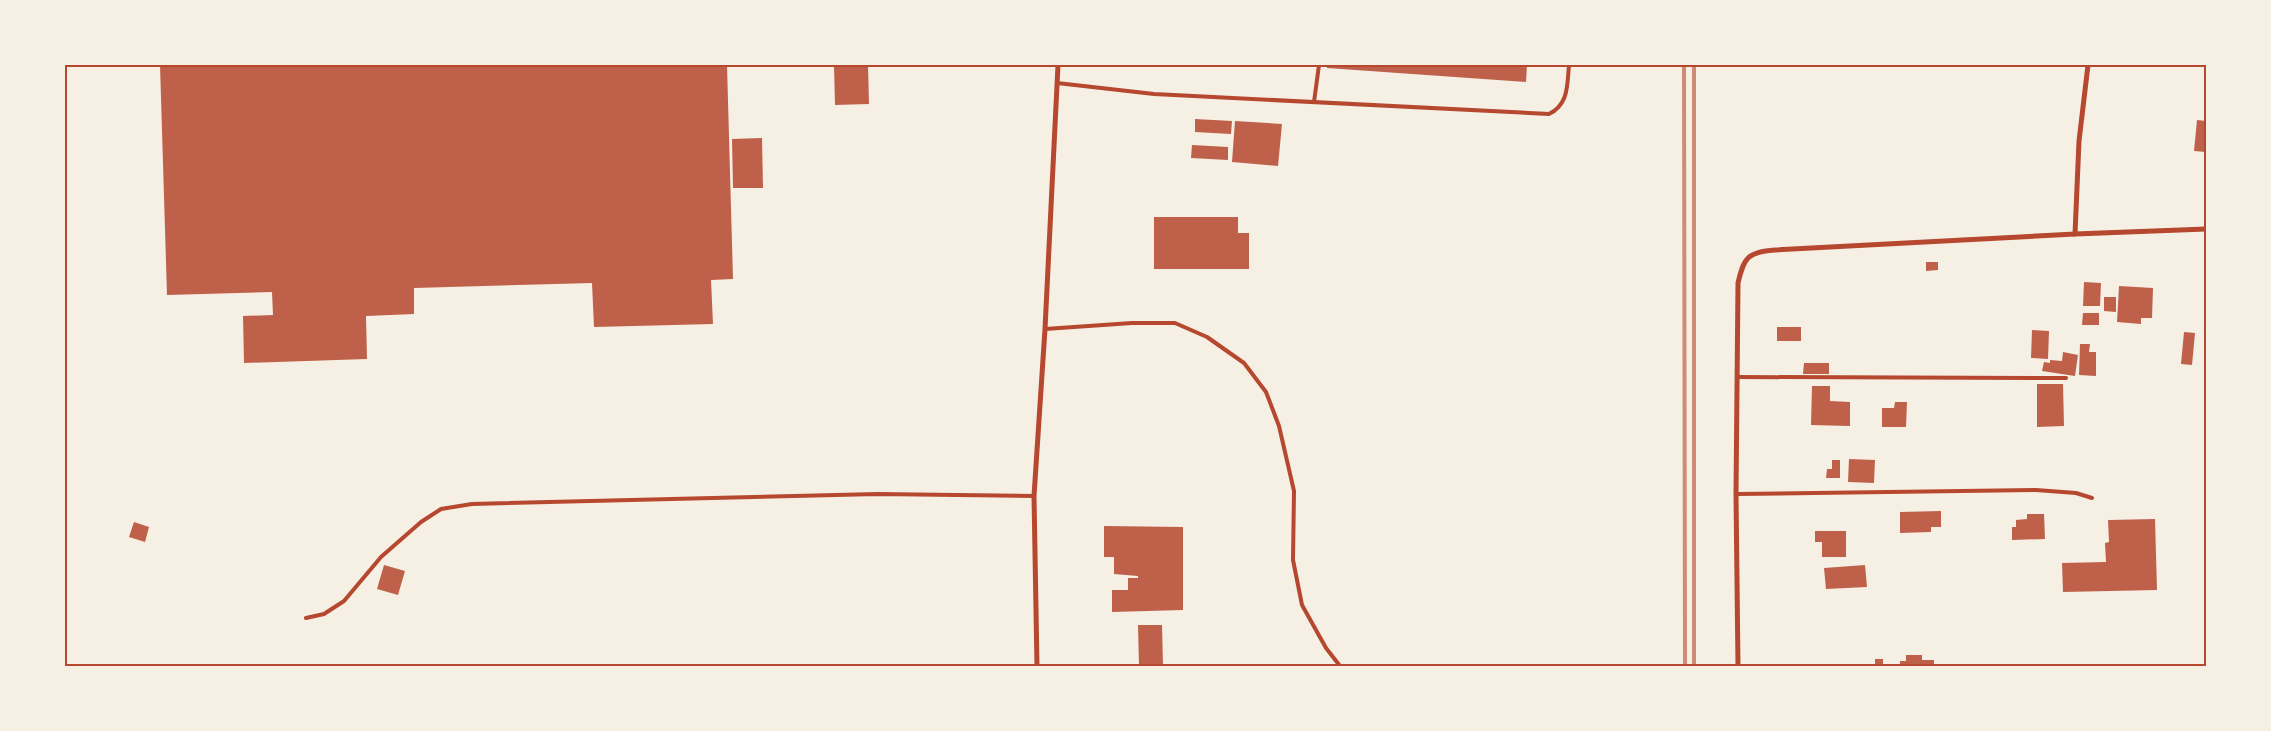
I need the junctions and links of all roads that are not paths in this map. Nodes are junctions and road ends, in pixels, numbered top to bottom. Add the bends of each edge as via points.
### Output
1 (1058, 65) edge
2 (1319, 65) edge
3 (1569, 65) edge
4 (2088, 65) edge
5 (1057, 83) junction
6 (1314, 102) junction
7 (2206, 229) edge
8 (2075, 234) junction
9 (1045, 329) junction
10 (1737, 377) junction
11 (2066, 378) dead end
12 (1736, 494) junction
13 (1034, 496) junction
14 (2092, 498) dead end
15 (306, 618) dead end
16 (1037, 666) edge
17 (1340, 666) edge
18 (1738, 666) edge

1 - 5 street
2 - 6 lane
3 - 6 lane via 1567,96 1558,109 1549,114
4 - 8 street via 2079,141
5 - 6 lane via 1154,94
5 - 9 street
7 - 8 street
8 - 10 street via 1756,251 1742,263 1738,283
9 - 13 street
9 - 17 lane via 1175,323 1207,337 1244,363 1266,392 1279,426 1294,491 1293,560 1302,605
10 - 11 lane
10 - 12 street
12 - 14 lane via 2036,490 2076,493
12 - 18 street
13 - 15 lane via 878,494 472,504 441,509 420,522 381,557 344,601 324,614
13 - 16 street

